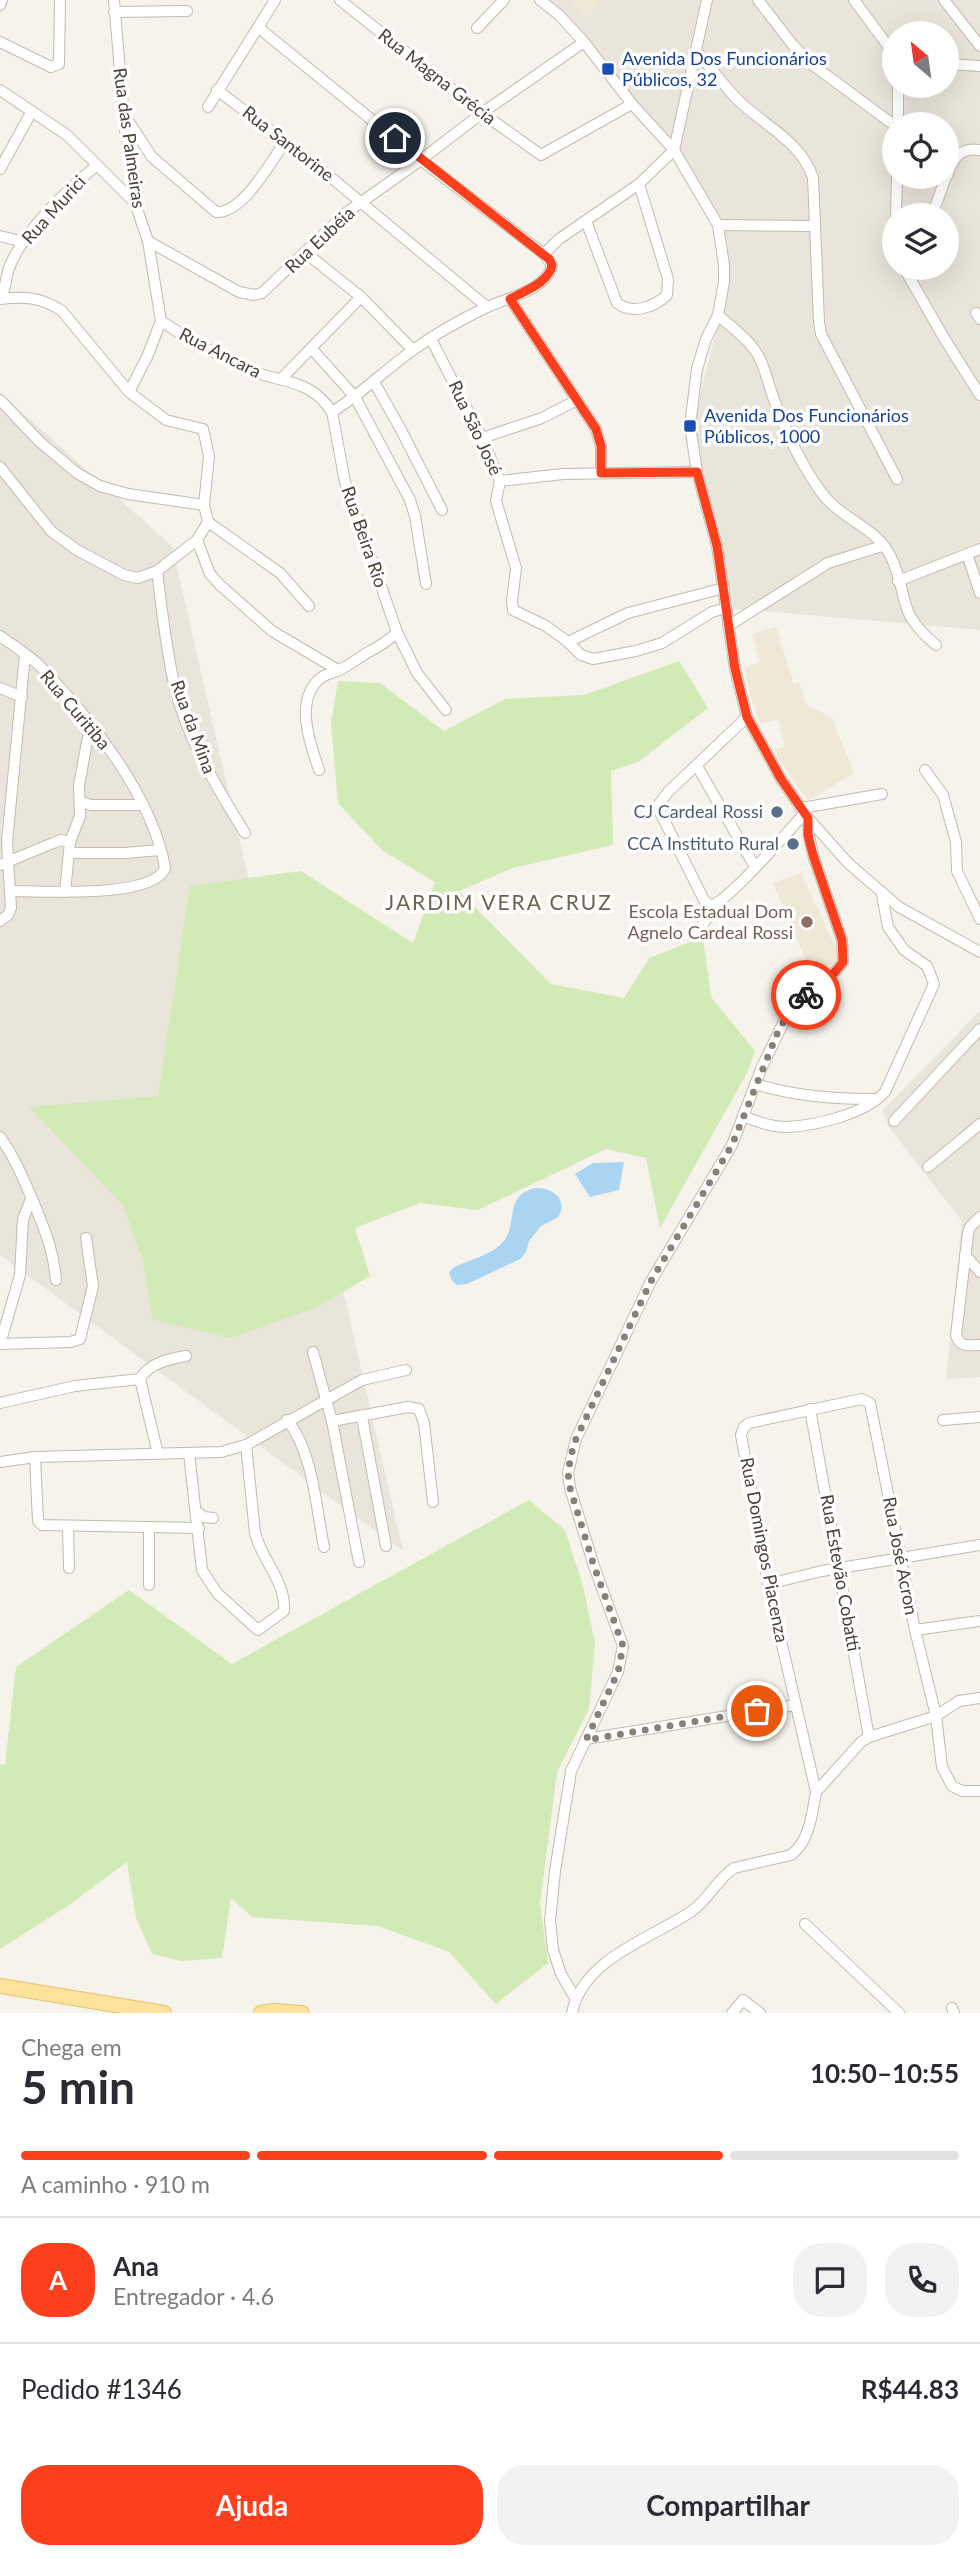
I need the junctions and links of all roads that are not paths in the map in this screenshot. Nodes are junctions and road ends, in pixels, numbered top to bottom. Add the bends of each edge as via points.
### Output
1 (60, 0) edge
2 (114, 0) edge
3 (275, 0) edge
4 (340, 0) edge
5 (504, 0) edge
6 (540, 0) edge
7 (707, 0) edge
8 (758, 0) edge
9 (854, 0) edge
10 (944, 0) edge
11 (187, 11) dead end
12 (114, 12) junction
13 (259, 28) junction
14 (477, 28) dead end
15 (882, 38) edge
16 (0, 42) edge
17 (584, 42) junction
18 (980, 46) edge
19 (697, 52) junction
20 (959, 65) edge
21 (980, 66) edge
22 (217, 89) junction
23 (0, 90) edge
24 (632, 104) junction
25 (208, 107) dead end
26 (32, 111) junction
27 (482, 113) junction
28 (124, 114) junction
29 (882, 114) edge
30 (285, 142) junction
31 (674, 150) junction
32 (980, 150) edge
33 (959, 153) edge
34 (421, 160) junction
35 (97, 165) junction
36 (0, 169) edge
37 (639, 184) junction
38 (361, 201) junction
39 (135, 203) junction
40 (586, 221) junction
41 (718, 225) junction
42 (815, 226) junction
43 (0, 236) edge
44 (148, 241) junction
45 (24, 242) junction
46 (306, 253) junction
47 (544, 254) junction
48 (911, 280) edge
49 (361, 297) junction
50 (1, 299) edge
51 (510, 299) junction
52 (487, 307) junction
53 (718, 315) junction
54 (161, 321) junction
55 (431, 339) junction
56 (312, 349) junction
57 (413, 350) junction
58 (281, 379) junction
59 (374, 382) junction
60 (129, 392) junction
61 (980, 395) edge
62 (355, 397) junction
63 (0, 400) edge
64 (577, 400) junction
65 (332, 412) junction
66 (482, 438) junction
67 (0, 467) edge
68 (697, 472) junction
69 (601, 473) junction
70 (897, 479) dead end
71 (500, 481) junction
72 (204, 505) junction
73 (442, 510) dead end
74 (208, 522) junction
75 (197, 540) junction
76 (882, 546) junction
77 (980, 549) edge
78 (967, 554) junction
79 (157, 571) junction
80 (898, 581) junction
81 (426, 584) dead end
82 (724, 588) junction
83 (980, 593) edge
84 (309, 606) dead end
85 (726, 608) junction
86 (728, 626) junction
87 (397, 632) junction
88 (0, 636) edge
89 (568, 642) junction
90 (936, 645) dead end
91 (25, 654) junction
92 (338, 670) junction
93 (0, 688) edge
94 (22, 697) junction
95 (446, 710) dead end
96 (747, 717) junction
97 (90, 726) junction
98 (697, 766) junction
99 (319, 770) dead end
100 (925, 770) dead end
101 (882, 794) dead end
102 (81, 802) junction
103 (143, 805) junction
104 (805, 813) junction
105 (245, 833) dead end
106 (70, 847) junction
107 (160, 850) junction
108 (4, 864) edge
109 (755, 867) junction
110 (10, 891) junction
111 (65, 892) junction
112 (882, 895) junction
113 (711, 906) junction
114 (980, 919) edge
115 (0, 921) edge
116 (698, 932) dead end
117 (980, 952) edge
118 (980, 1029) edge
119 (755, 1084) junction
120 (878, 1099) junction
121 (743, 1116) junction
122 (894, 1121) dead end
123 (980, 1124) edge
124 (0, 1137) edge
125 (928, 1167) dead end
126 (32, 1199) junction
127 (980, 1217) edge
128 (86, 1238) dead end
129 (965, 1255) junction
130 (980, 1272) edge
131 (57, 1280) dead end
132 (0, 1344) edge
133 (980, 1345) edge
134 (313, 1352) dead end
135 (186, 1356) dead end
136 (406, 1370) dead end
137 (140, 1380) junction
138 (862, 1399) joint
139 (327, 1402) junction
140 (0, 1403) edge
141 (810, 1409) junction
142 (362, 1417) junction
143 (980, 1417) edge
144 (287, 1420) junction
145 (943, 1420) dead end
146 (332, 1421) junction
147 (246, 1445) junction
148 (189, 1453) junction
149 (158, 1454) junction
150 (35, 1457) junction
151 (0, 1462) edge
152 (433, 1502) dead end
153 (197, 1512) junction
154 (213, 1518) dead end
155 (68, 1527) junction
156 (199, 1528) junction
157 (149, 1529) junction
158 (980, 1545) edge
159 (386, 1546) dead end
160 (324, 1547) dead end
161 (901, 1559) junction
162 (359, 1562) dead end
163 (69, 1568) dead end
164 (838, 1569) junction
165 (768, 1584) junction
166 (149, 1585) dead end
167 (980, 1621) edge
168 (915, 1630) junction
169 (980, 1698) edge
170 (795, 1705) junction
171 (936, 1716) junction
172 (869, 1737) junction
173 (586, 1740) junction
174 (980, 1791) edge
175 (816, 1792) junction
176 (805, 1924) dead end
177 (0, 1986) edge
178 (575, 1998) junction
179 (164, 2013) edge
180 (261, 2013) edge
181 (302, 2013) edge
182 (572, 2013) edge
183 (732, 2013) edge
184 (760, 2013) edge
185 (899, 2013) edge

1 - 16 street via 59,64 51,67
2 - 12 street, Rua das Palmeiras
3 - 13 street
4 - 27 street, Rua Magna Grécia
5 - 14 street
6 - 17 street
7 - 19 street
8 - 29 street via 810,63
9 - 15 street
10 - 18 street
11 - 12 street
12 - 28 street, Rua das Palmeiras
13 - 22 street
13 - 34 street
17 - 24 street
17 - 27 street, Rua Eubéia
19 - 31 street
19 - 42 street via 735,97 805,157 814,178
20 - 21 street
22 - 25 street
22 - 30 street, Rua Santorine
23 - 26 street
24 - 27 street, Rua Magna Grécia via 546,153 534,152
24 - 31 street
26 - 35 street via 67,135
26 - 36 street
27 - 34 street, Rua Eubéia
28 - 30 street via 152,157 216,212 245,196
28 - 39 street, Rua das Palmeiras via 136,182
30 - 38 street, Rua Santorine
31 - 37 street
31 - 41 street
32 - 33 street
34 - 38 street, Rua Eubéia
34 - 47 street
35 - 39 street
35 - 45 street, Rua Murici via 74,184
37 - 40 street
37 - 40 street via 668,279 667,295 660,301 634,310 617,303
38 - 46 street, Rua Eubéia
38 - 52 street, Rua Santorine
39 - 44 street, Rua das Palmeiras
40 - 47 street
41 - 42 street
41 - 53 street via 724,265
42 - 70 street via 821,334
43 - 45 street
44 - 46 street, Rua Eubéia via 239,292 254,295 271,286
44 - 54 street, Rua das Palmeiras
45 - 50 street, Rua Murici
46 - 49 street
47 - 51 street via 551,271
48 - 61 street
49 - 56 street
49 - 57 street
50 - 60 street via 35,298 62,311
51 - 52 street
51 - 64 street
52 - 55 street
53 - 68 street via 706,339 691,400
53 - 76 street via 759,356 792,445 827,501
54 - 58 street, Rua Ancara via 211,352
54 - 60 street
55 - 57 street
55 - 66 street, Rua São José
56 - 58 street
56 - 62 street
57 - 59 street
58 - 65 street via 310,388
59 - 62 street
59 - 73 street
60 - 72 street via 166,420 203,429 209,456
62 - 65 street
62 - 81 street via 410,500
63 - 72 street via 76,473 100,486
64 - 66 street via 542,418
64 - 69 street via 599,436
65 - 87 street, Rua Beira Rio via 345,481
66 - 71 street, Rua São José
67 - 79 street via 51,531 77,550 124,575 138,578
68 - 69 street
68 - 82 street
69 - 71 street
71 - 89 street, Rua São José via 496,501 516,568 513,610
72 - 74 street
74 - 75 street
74 - 84 street via 280,573
75 - 79 street
75 - 92 street via 210,574 220,586 272,631
76 - 80 street
76 - 86 street via 828,563
77 - 78 street
78 - 80 street
78 - 83 street
79 - 105 street, Rua da Mina via 181,706 214,783
80 - 90 street via 912,621
82 - 85 street
82 - 89 street via 628,613
85 - 86 street
85 - 89 street via 662,643 636,651 593,659 580,655
86 - 96 street
87 - 92 street
87 - 95 street, Rua Beira Rio via 417,673
88 - 91 street
91 - 94 street, Rua Curitiba
91 - 97 street, Rua Curitiba
92 - 99 street via 319,679 306,705
93 - 94 street
94 - 108 street, Rua Curitiba
96 - 98 street
96 - 104 street
97 - 102 street via 79,785
97 - 103 street, Rua Curitiba
98 - 109 street
98 - 113 street via 659,804 704,900
100 - 114 street via 943,795 956,842 957,871
101 - 104 street
102 - 103 street
102 - 106 street
103 - 107 street, Rua Curitiba
104 - 109 street
104 - 112 street
104 - 119 street via 813,855 842,940 843,962 788,1013
106 - 107 street via 125,853
106 - 108 street via 61,840
106 - 111 street
107 - 111 street via 164,872 150,881 107,891
108 - 110 street, Rua Curitiba
109 - 113 street
110 - 111 street
110 - 115 street via 8,915
112 - 117 street
112 - 120 street via 888,927 904,950 927,967 934,984 891,1081
113 - 116 street
118 - 122 street
119 - 120 street via 820,1098
119 - 121 street
120 - 121 street via 842,1116 785,1127
121 - 173 street via 732,1145 651,1281 571,1455 570,1488 623,1646 618,1672
123 - 125 street
124 - 126 street via 21,1170
126 - 131 street via 52,1247
126 - 132 street via 23,1219 18,1284
127 - 129 street via 970,1227
128 - 132 street via 93,1286 80,1339
129 - 130 street
129 - 133 street via 956,1335 963,1346
134 - 139 street
135 - 137 street via 158,1363
136 - 139 street via 362,1380
137 - 140 street via 75,1386
137 - 149 street
138 - 141 street, Rua Domingos Piacenza
138 - 161 street, Rua José Acron via 872,1408
139 - 144 street
139 - 146 street
141 - 164 street, Rua Estevão Cobatti
141 - 165 street, Rua Domingos Piacenza via 749,1423 741,1435
142 - 146 street
142 - 152 street via 408,1407 419,1409
142 - 159 street
143 - 145 street
144 - 147 street
144 - 160 street via 305,1451
146 - 162 street
147 - 148 street
147 - 156 street via 255,1533 283,1589 285,1611 258,1630 217,1593 202,1570
148 - 149 street
148 - 153 street
149 - 150 street
150 - 151 street
150 - 155 street via 39,1524
153 - 154 street
153 - 156 street
155 - 157 street
155 - 163 street
156 - 157 street
157 - 166 street
158 - 161 street
161 - 164 street
161 - 168 street, Rua José Acron
164 - 165 street
164 - 172 street, Rua Estevão Cobatti
165 - 170 street, Rua Domingos Piacenza
167 - 168 street
168 - 171 street, Rua José Acron
169 - 171 street via 959,1701
170 - 173 street
170 - 175 street, Rua Domingos Piacenza
171 - 172 street
171 - 174 street, Rua José Acron via 947,1779 962,1791
172 - 175 street
173 - 178 street via 571,1771 550,1921 553,1950
175 - 178 street via 810,1824 798,1851 726,1872 694,1909 630,1945 594,1974
176 - 185 street
177 - 179 main road
178 - 182 street
180 - 181 main road
183 - 184 street via 743,2000

